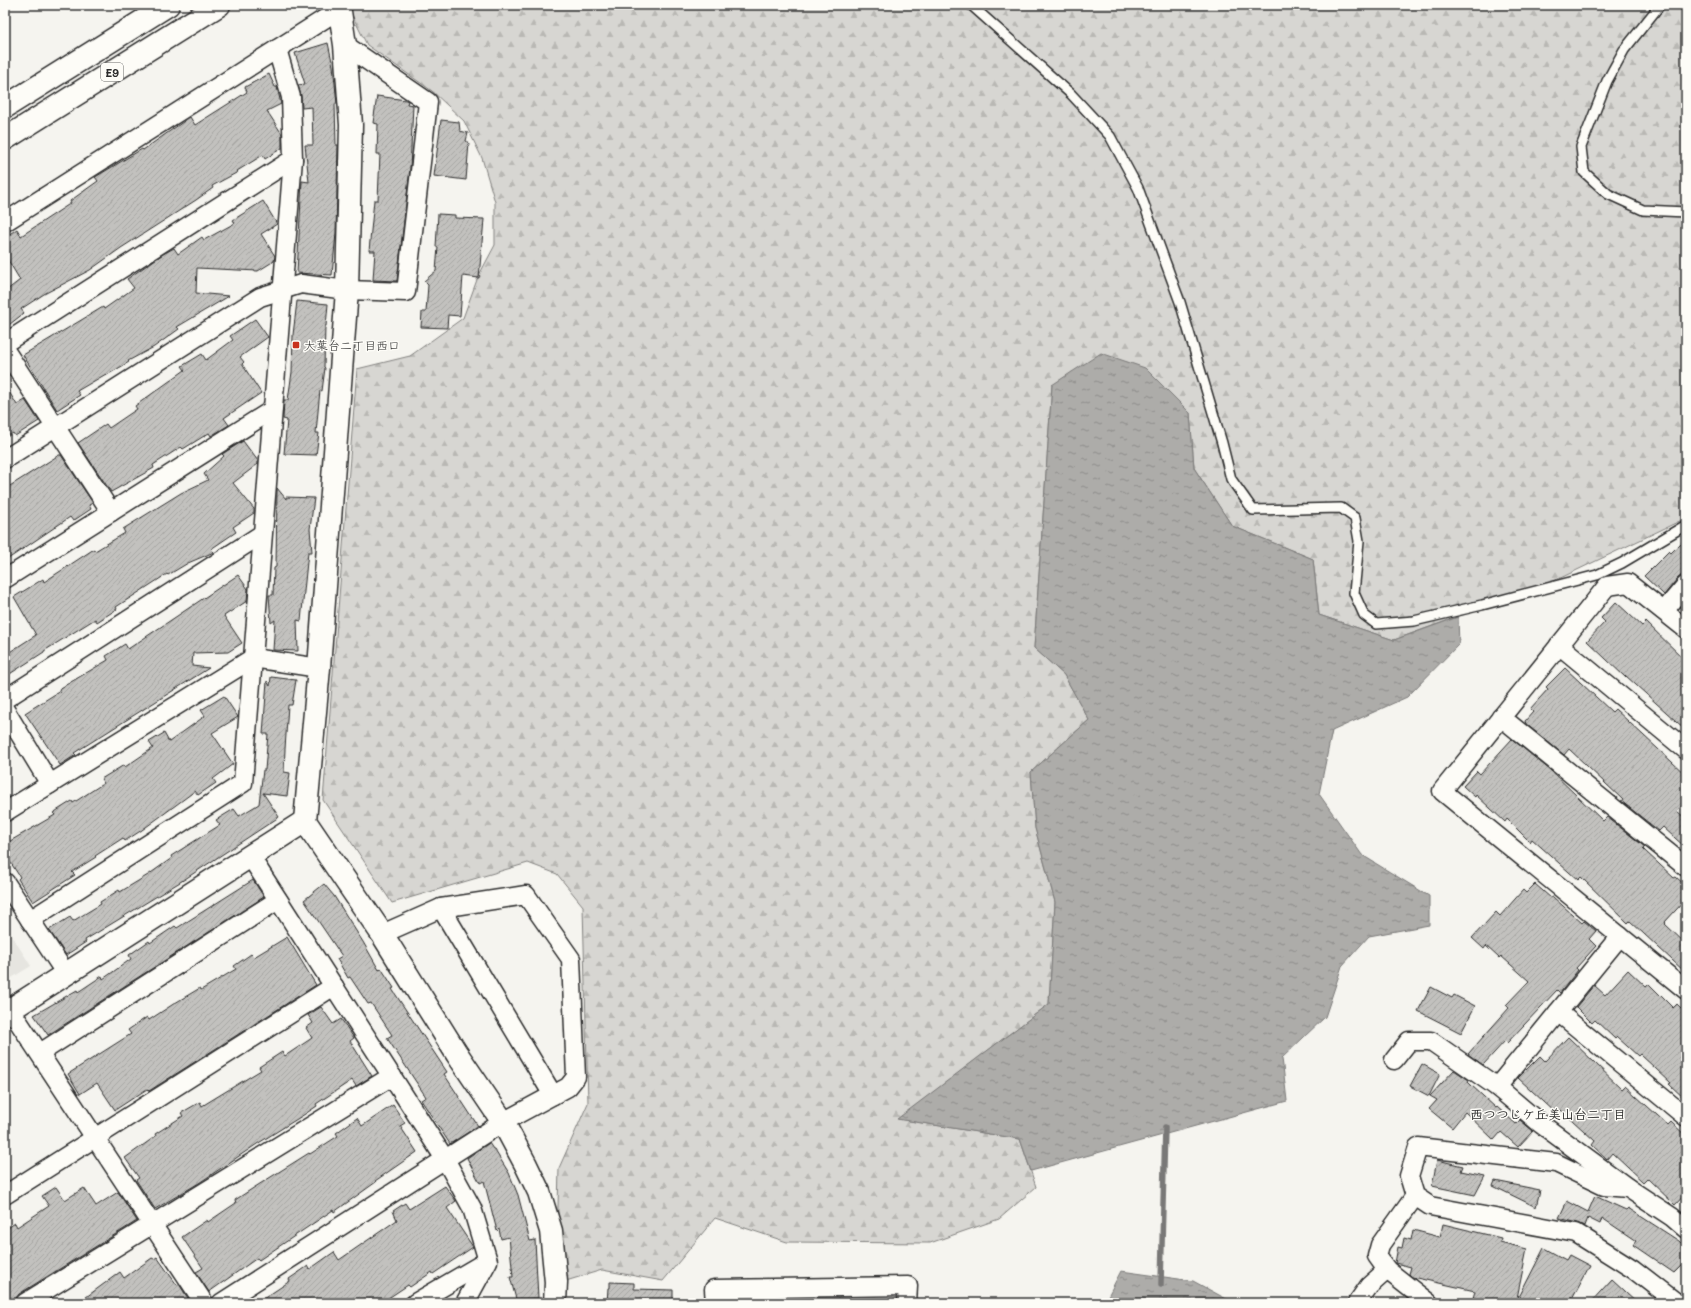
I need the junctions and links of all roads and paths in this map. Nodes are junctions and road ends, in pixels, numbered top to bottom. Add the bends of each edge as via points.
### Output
1 (168, 5) edge
2 (219, 5) edge
3 (971, 5) edge
4 (1660, 5) edge
5 (340, 7) edge
6 (345, 45) junction
7 (277, 49) junction
8 (5, 106) edge
9 (5, 139) edge
10 (292, 159) junction
11 (1686, 212) edge
12 (5, 222) edge
13 (282, 289) junction
14 (347, 290) junction
15 (5, 343) edge
16 (5, 350) edge
17 (272, 410) junction
18 (56, 427) junction
19 (5, 460) edge
20 (111, 512) junction
21 (1686, 525) edge
22 (262, 534) junction
23 (5, 579) edge
24 (1686, 585) edge
25 (1664, 611) junction
26 (1686, 629) edge
27 (1559, 645) junction
28 (253, 658) junction
29 (319, 668) junction
30 (5, 699) edge
31 (5, 710) edge
32 (1501, 717) junction
33 (1686, 750) edge
34 (50, 784) junction
35 (5, 812) edge
36 (305, 821) junction
37 (250, 856) junction
38 (1686, 867) edge
39 (5, 882) edge
40 (278, 900) junction
41 (441, 908) junction
42 (30, 920) junction
43 (382, 934) junction
44 (1620, 936) junction
45 (66, 974) junction
46 (334, 986) junction
47 (1686, 990) edge
48 (8, 1011) edge
49 (1558, 1012) junction
50 (40, 1053) junction
51 (1394, 1060) dead end
52 (392, 1076) junction
53 (1496, 1087) junction
54 (553, 1095) junction
55 (1686, 1116) edge
56 (503, 1122) junction
57 (95, 1138) junction
58 (445, 1159) junction
59 (1628, 1188) junction
60 (5, 1195) edge
61 (1415, 1196) junction
62 (152, 1224) junction
63 (1686, 1229) edge
64 (488, 1261) junction
65 (1387, 1270) junction
66 (25, 1303) edge
67 (204, 1303) edge
68 (221, 1303) edge
69 (415, 1303) edge
70 (465, 1303) edge
71 (554, 1303) edge
72 (715, 1303) edge
73 (907, 1303) edge
74 (1356, 1303) edge
75 (1429, 1303) edge
76 (1677, 1303) edge

1 - 8 main road, E9
2 - 9 main road, E9
3 - 21 lane via 1071,94 1110,136 1138,188 1178,296 1231,479 1253,510 1341,508 1355,518 1359,541 1354,593 1364,615 1376,624 1414,621 1597,575
4 - 11 lane via 1624,50 1607,82 1581,147 1584,172 1608,194 1643,210
5 - 6 main road
5 - 7 street
6 - 14 main road via 351,125
6 - 14 street via 428,102 406,292
7 - 10 street via 291,98
7 - 12 street
10 - 13 street
10 - 15 street
13 - 14 street via 301,284
13 - 17 street
13 - 18 street via 260,297
14 - 29 main road
16 - 18 street
17 - 20 street
17 - 22 street
18 - 19 street
18 - 20 street
20 - 23 street
22 - 28 street
22 - 30 street
24 - 25 street
25 - 26 street
25 - 27 street via 1628,583 1607,586
27 - 32 street
27 - 33 street
28 - 29 street
28 - 34 street
28 - 42 street via 243,783
29 - 36 main road
31 - 34 street
32 - 38 street
32 - 44 street via 1442,791
34 - 35 street
36 - 37 main road
36 - 43 main road
37 - 40 street
37 - 45 main road
39 - 42 street
40 - 46 street
40 - 50 street
41 - 43 street
41 - 54 street
41 - 54 street via 526,896 571,959 576,1077 568,1087
42 - 45 street
43 - 56 main road
44 - 47 street
44 - 49 street
45 - 48 main road
46 - 52 street
46 - 57 street
48 - 50 street
49 - 53 street
49 - 55 street
50 - 57 street
51 - 53 street via 1409,1041 1431,1041
52 - 58 street
52 - 62 street
53 - 59 street via 1541,1124
54 - 56 street
56 - 58 street
56 - 71 main road via 539,1192 550,1231 556,1282
57 - 60 street
57 - 62 street
58 - 64 street via 472,1208
58 - 68 street
59 - 61 street via 1604,1186 1556,1163 1418,1147 1409,1176
59 - 63 street
61 - 65 street via 1380,1245 1377,1256
61 - 76 street via 1430,1206 1576,1233 1633,1269
62 - 66 street
62 - 67 street
64 - 69 street
64 - 70 street
65 - 74 street via 1369,1286
65 - 75 street
72 - 73 street via 714,1289 908,1286

